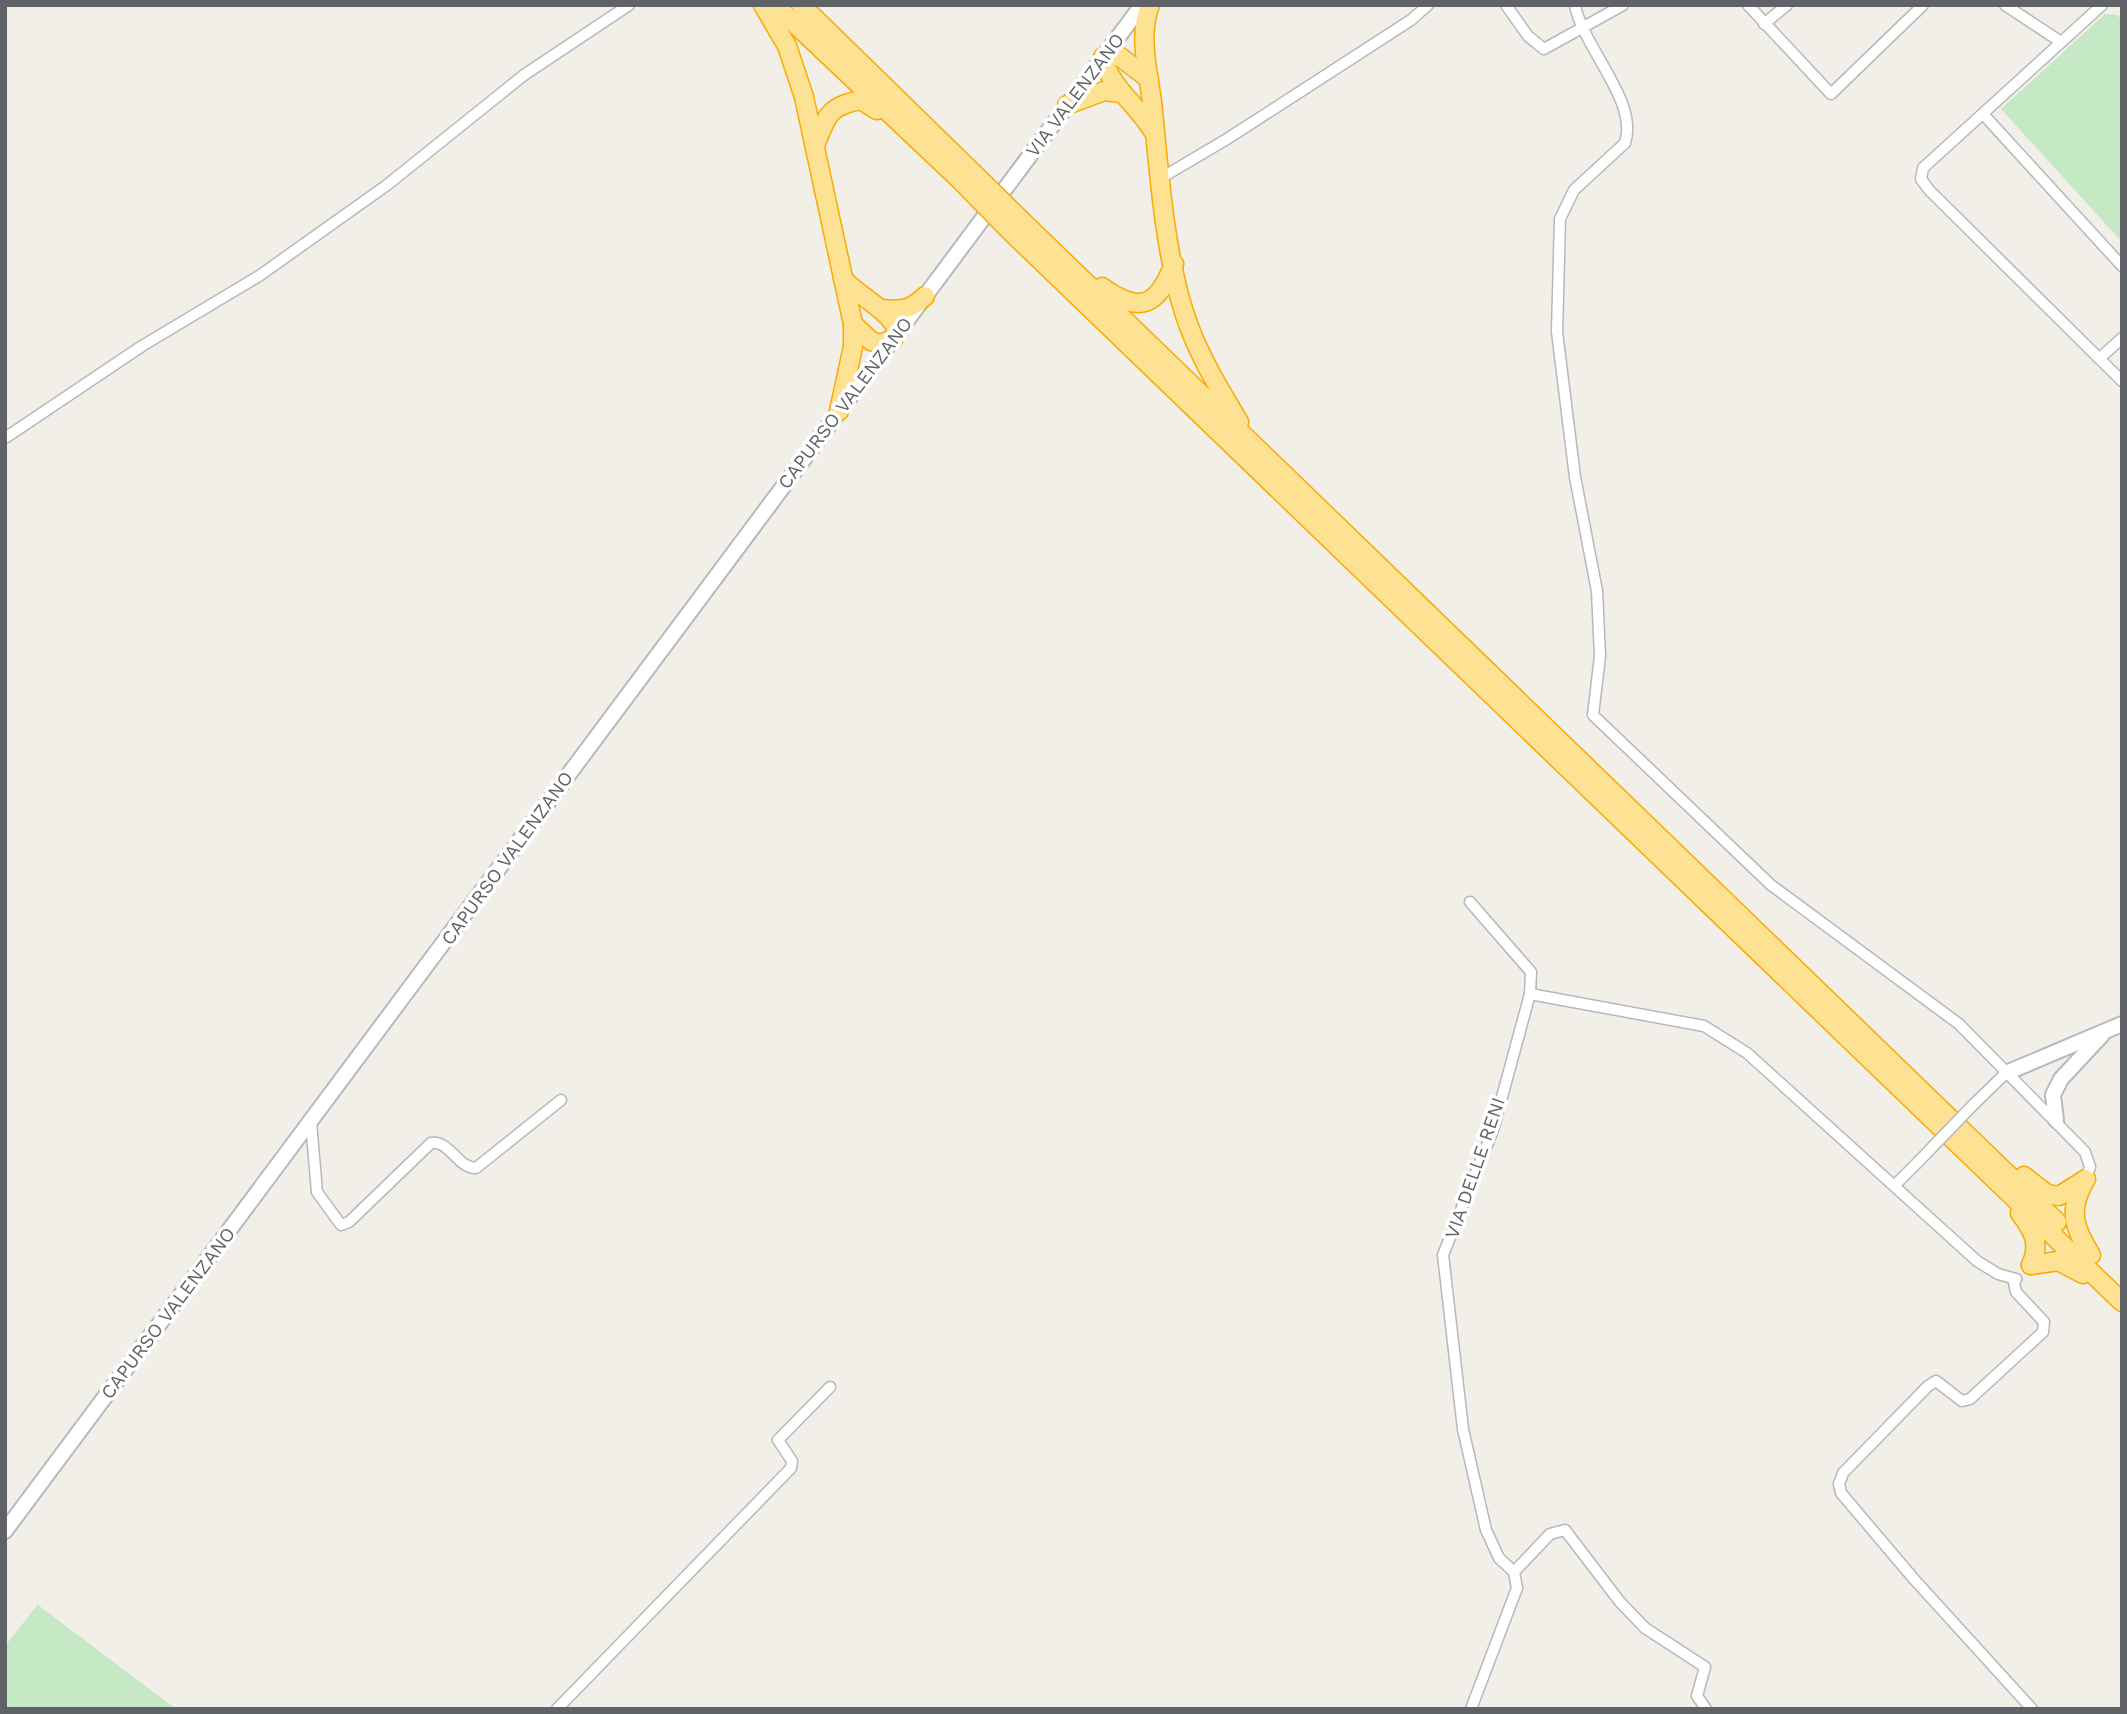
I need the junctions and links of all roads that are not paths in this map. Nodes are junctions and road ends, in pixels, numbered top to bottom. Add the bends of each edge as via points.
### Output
1 (629, 5) edge
2 (763, 5) edge
3 (775, 5) edge
4 (801, 5) edge
5 (1142, 5) edge
6 (1150, 5) edge
7 (1428, 5) edge
8 (1506, 5) edge
9 (1575, 5) edge
10 (1623, 5) edge
11 (1748, 5) edge
12 (1787, 5) edge
13 (1923, 5) edge
14 (2005, 5) edge
15 (2102, 5) edge
16 (1763, 24) junction
17 (1582, 28) junction
18 (2062, 42) junction
19 (1103, 57) junction
20 (1149, 79) junction
21 (1121, 93) junction
22 (1067, 105) junction
23 (1983, 114) junction
24 (1154, 134) junction
25 (816, 143) junction
26 (957, 170) junction
27 (1161, 177) junction
28 (1007, 184) joint
29 (1016, 226) junction
30 (1047, 245) junction
31 (1174, 264) junction
32 (2122, 267) edge
33 (843, 279) junction
34 (925, 296) junction
35 (881, 309) junction
36 (853, 324) junction
37 (2122, 338) edge
38 (893, 339) junction
39 (2100, 359) junction
40 (2122, 381) edge
41 (839, 411) junction
42 (5, 438) edge
43 (1251, 443) junction
44 (1470, 902) dead end
45 (1530, 994) junction
46 (2122, 1024) edge
47 (2106, 1031) junction
48 (2006, 1073) junction
49 (561, 1100) dead end
50 (2056, 1120) junction
51 (311, 1122) junction
52 (1986, 1154) junction
53 (2086, 1179) junction
54 (1996, 1180) junction
55 (1896, 1184) junction
56 (2091, 1255) junction
57 (2031, 1265) junction
58 (2016, 1279) junction
59 (2114, 1287) edge
60 (2122, 1302) edge
61 (830, 1387) dead end
62 (5, 1531) edge
63 (1514, 1572) junction
64 (557, 1709) edge
65 (1471, 1709) edge
66 (1706, 1709) edge
67 (2032, 1709) edge

1 - 42 street via 524,75 387,185 259,276 142,346
2 - 25 highway via 787,46
3 - 26 highway
4 - 26 highway
5 - 19 street, VIA VALENZANO
6 - 20 highway via 1144,31
7 - 27 street via 1227,139
8 - 17 street via 1541,48
9 - 17 street
10 - 17 street
11 - 16 street
12 - 16 street
13 - 16 street via 1831,94
14 - 18 street
15 - 18 street
17 - 48 street via 1621,102 1629,131 1625,142 1574,190 1560,219 1557,332 1575,477 1597,591 1600,656 1593,715 1771,886 1959,1024
18 - 23 street
19 - 20 highway via 1119,57
19 - 21 highway
19 - 22 street, VIA VALENZANO
20 - 24 highway
21 - 22 highway via 1104,91
21 - 24 highway via 1134,103
22 - 28 street, VIA VALENZANO
23 - 32 street
23 - 39 street via 1923,168 1921,179
24 - 27 highway
25 - 26 highway via 828,114 842,103 860,100
25 - 33 highway
26 - 29 highway, bridge
27 - 31 highway
28 - 34 street, CAPURSO VALENZANO
29 - 30 highway
29 - 54 highway
30 - 31 highway via 1129,303 1142,304 1154,298
30 - 43 highway
31 - 43 highway via 1184,312 1201,355
33 - 35 highway
33 - 36 highway
34 - 35 highway via 913,308
34 - 38 street, CAPURSO VALENZANO
35 - 38 highway via 897,329
36 - 38 highway via 871,341 880,344
36 - 41 highway via 853,347
37 - 39 street
38 - 41 street, CAPURSO VALENZANO
39 - 40 street
41 - 51 street, CAPURSO VALENZANO
43 - 52 highway
44 - 45 street, VIA DELLE RENI via 1531,972
45 - 55 street via 1704,1026 1747,1053
45 - 63 street, VIA DELLE RENI via 1493,1130 1443,1255 1463,1429 1486,1530 1499,1558
46 - 47 street
47 - 48 street
47 - 50 street via 2061,1079 2053,1096
48 - 50 street
48 - 55 street, bridge
49 - 51 street via 476,1168 467,1167 441,1144 431,1143 341,1225 317,1192
50 - 53 street via 2085,1152 2090,1167
51 - 62 street, CAPURSO VALENZANO
52 - 53 highway via 2047,1194 2059,1196
52 - 56 highway
53 - 56 highway via 2073,1216
54 - 57 highway via 1998,1191 2035,1236
54 - 59 highway
55 - 58 street via 1978,1261
56 - 59 highway
57 - 58 street
57 - 59 highway via 2058,1261
58 - 67 street via 2016,1292 2044,1322 2043,1332 1970,1399 1962,1401 1936,1381 1928,1386 1843,1473 1839,1483 1841,1493 1913,1578
59 - 60 highway
61 - 64 street via 779,1440 792,1461 791,1468
63 - 65 street via 1517,1588
63 - 66 street via 1550,1534 1565,1530 1645,1628 1705,1667 1697,1696

